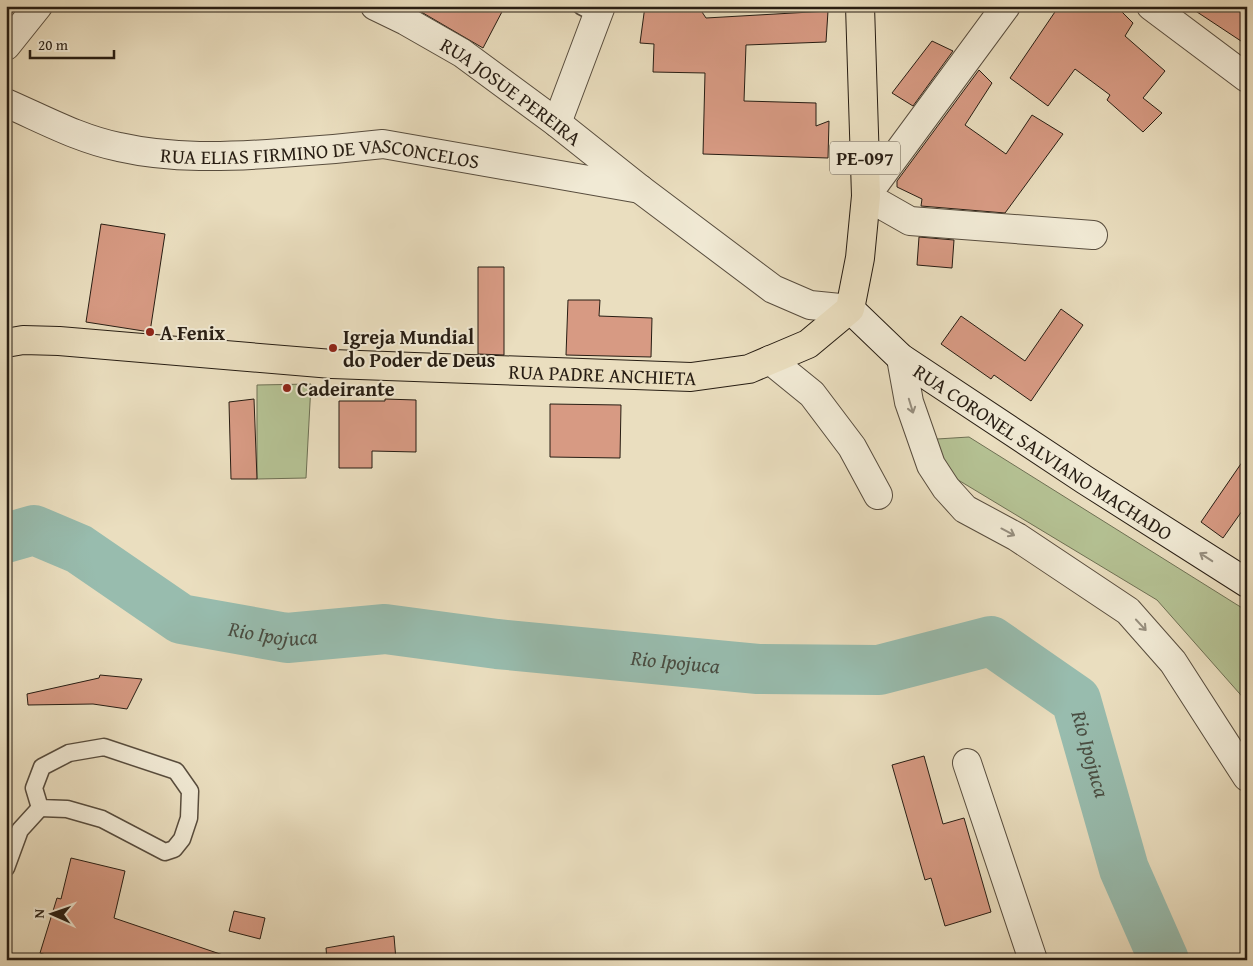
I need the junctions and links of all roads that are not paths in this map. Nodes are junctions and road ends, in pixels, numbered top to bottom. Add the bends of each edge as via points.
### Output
1 (38, 6) edge
2 (375, 6) edge
3 (860, 6) edge
4 (1006, 6) edge
5 (1150, 6) edge
6 (593, 9) edge
7 (6, 46) edge
8 (1247, 78) edge
9 (6, 102) edge
10 (557, 123) junction
11 (640, 188) junction
12 (866, 196) junction
13 (1093, 235) dead end
14 (850, 308) junction
15 (6, 343) edge
16 (901, 358) junction
17 (770, 360) junction
18 (878, 495) dead end
19 (1247, 583) edge
20 (967, 763) dead end
21 (1244, 763) edge
22 (40, 808) junction
23 (6, 868) edge
24 (1033, 960) edge

1 - 7 street
2 - 10 street, RUA JOSUE PEREIRA via 462,53
3 - 12 main road, PE-097
4 - 12 street
5 - 8 street
6 - 10 street
9 - 11 street, RUA ELIAS FIRMINO DE VASCONCELOS via 74,134 118,147 168,154 237,156 383,144
10 - 11 street, RUA JOSUE PEREIRA
11 - 14 street, RUA JOSUE PEREIRA via 773,289 810,305
12 - 13 street via 910,221
12 - 14 main road, PE-097 via 860,258
14 - 16 street, RUA CORONEL SALVIANO MACHADO
14 - 17 main road, RUA PADRE ANCHIETA via 808,344
15 - 17 main road, RUA PADRE ANCHIETA via 59,341 332,364 691,377 749,370
19 -> 16 street, RUA CORONEL SALVIANO MACHADO
16 -> 21 street via 909,402 931,465 946,488 965,509 1017,536 1128,611 1173,662
17 - 18 street via 812,394 852,447
20 - 24 street
22 - 22 lane via 67,809 102,820 165,852 174,849 182,839 189,818 190,792 176,772 104,747 69,753 42,767 34,788
22 - 23 lane via 20,830

